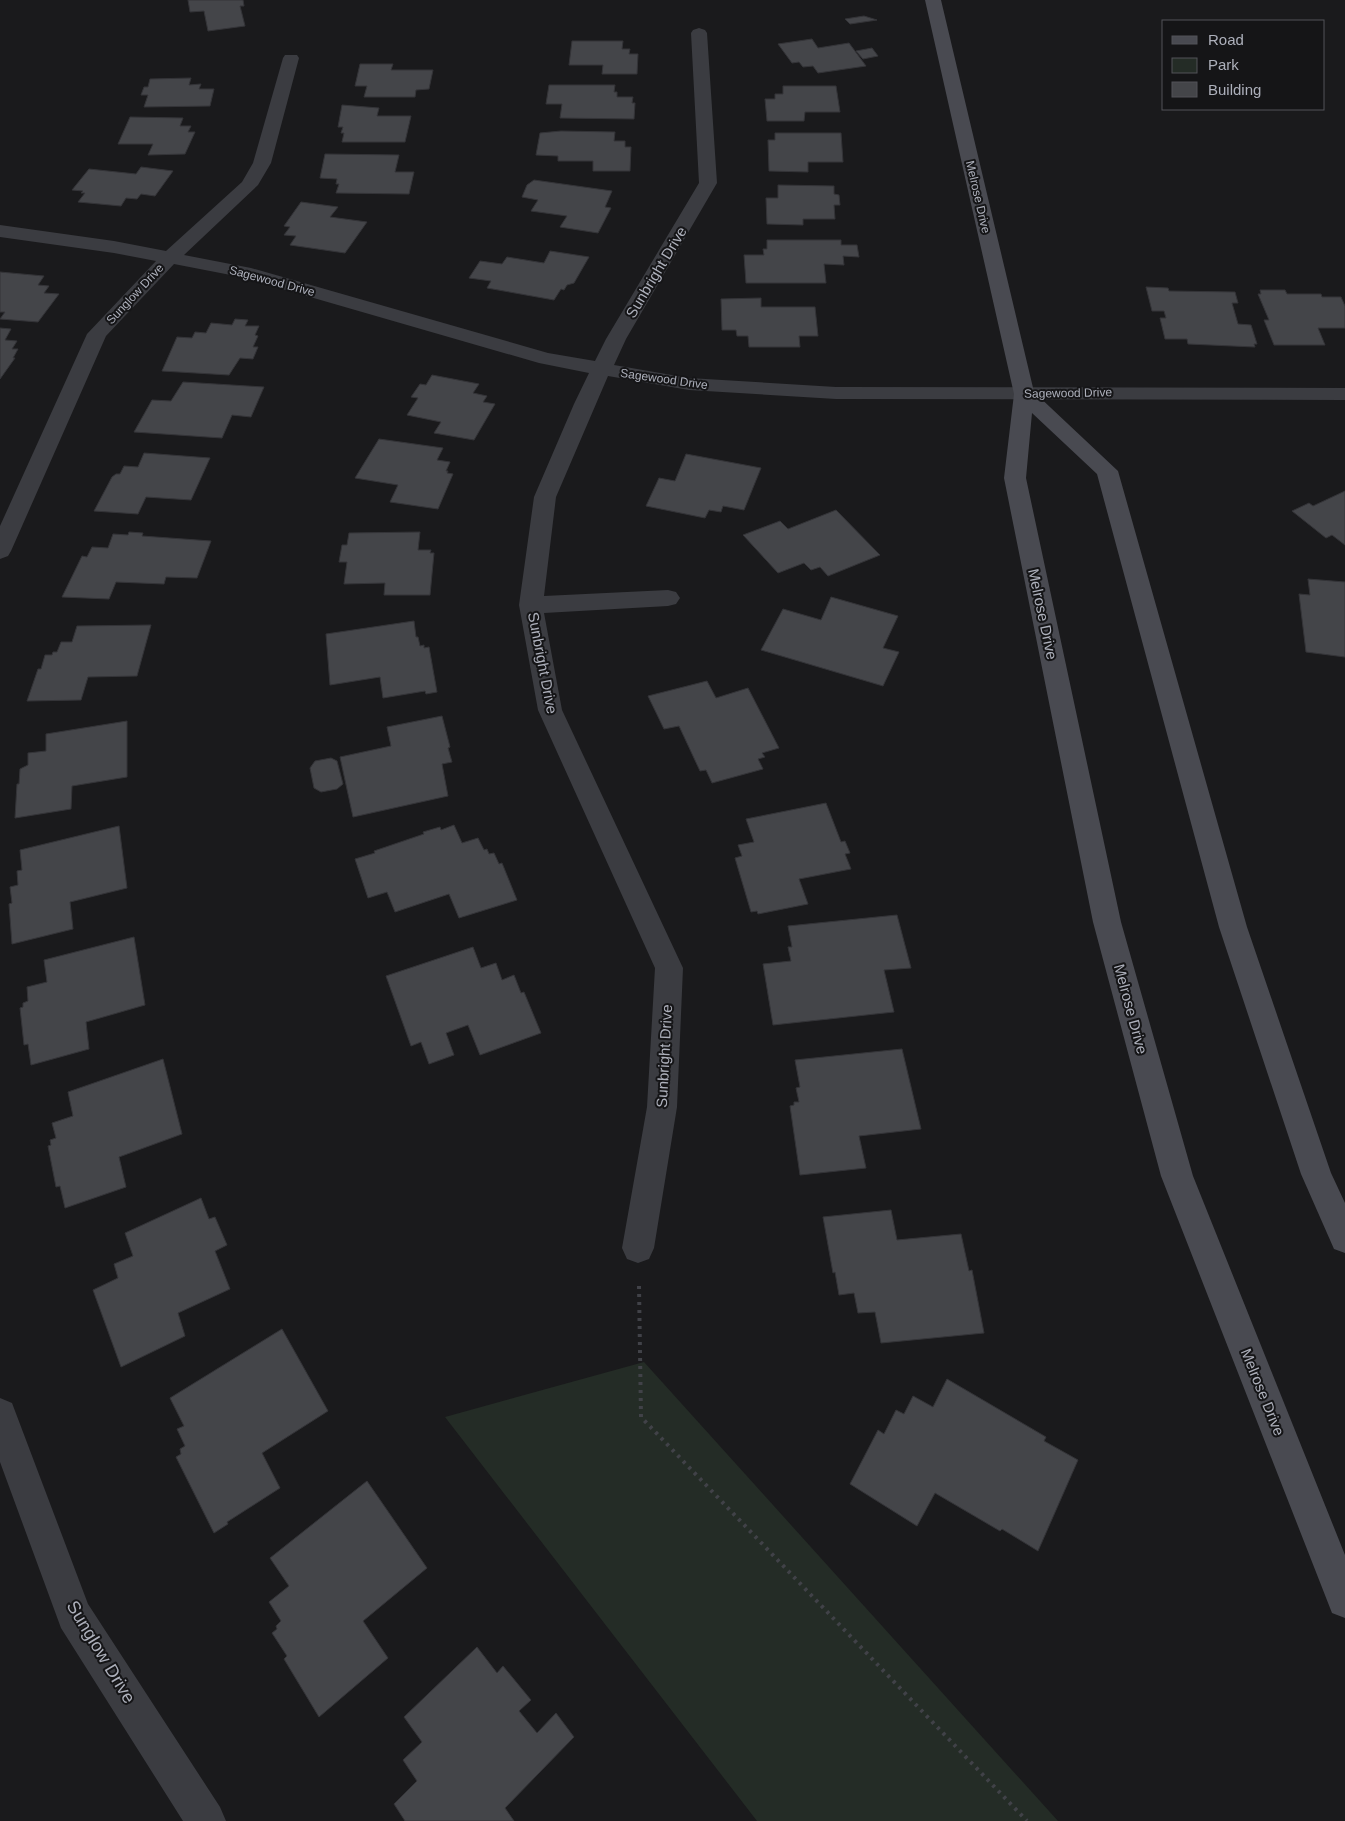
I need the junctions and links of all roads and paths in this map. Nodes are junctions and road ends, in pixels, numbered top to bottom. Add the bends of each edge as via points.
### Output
1 (933, 0) edge
2 (698, 33) dead end
3 (291, 58) dead end
4 (0, 231) edge
5 (170, 258) junction
6 (601, 370) junction
7 (1024, 394) junction
8 (1345, 394) edge
9 (0, 551) edge
10 (668, 598) dead end
11 (531, 605) junction
12 (1345, 1238) edge
13 (638, 1248) joint
14 (0, 1415) edge
15 (1345, 1600) edge
16 (206, 1821) edge
17 (1026, 1821) edge

1 - 7 main road, Melrose Drive
2 - 6 street, Sunbright Drive via 708,183
3 - 5 street, Sunglow Drive via 262,163 250,185
4 - 5 street, Sagewood Drive
5 - 6 street, Sagewood Drive via 244,272 546,359
5 - 9 street, Sunglow Drive via 97,334
6 - 7 street, Sagewood Drive via 689,384 836,393
6 - 11 street, Sunbright Drive via 545,496
7 - 8 street, Sagewood Drive
7 - 12 main road via 1107,471 1233,927 1316,1174
7 - 15 main road, Melrose Drive via 1015,478 1108,922 1177,1176
10 - 11 street
11 - 13 street, Sunbright Drive via 550,710 669,968 662,1107
13 - 17 path via 641,1417
14 - 16 street, Sunglow Drive via 74,1615

